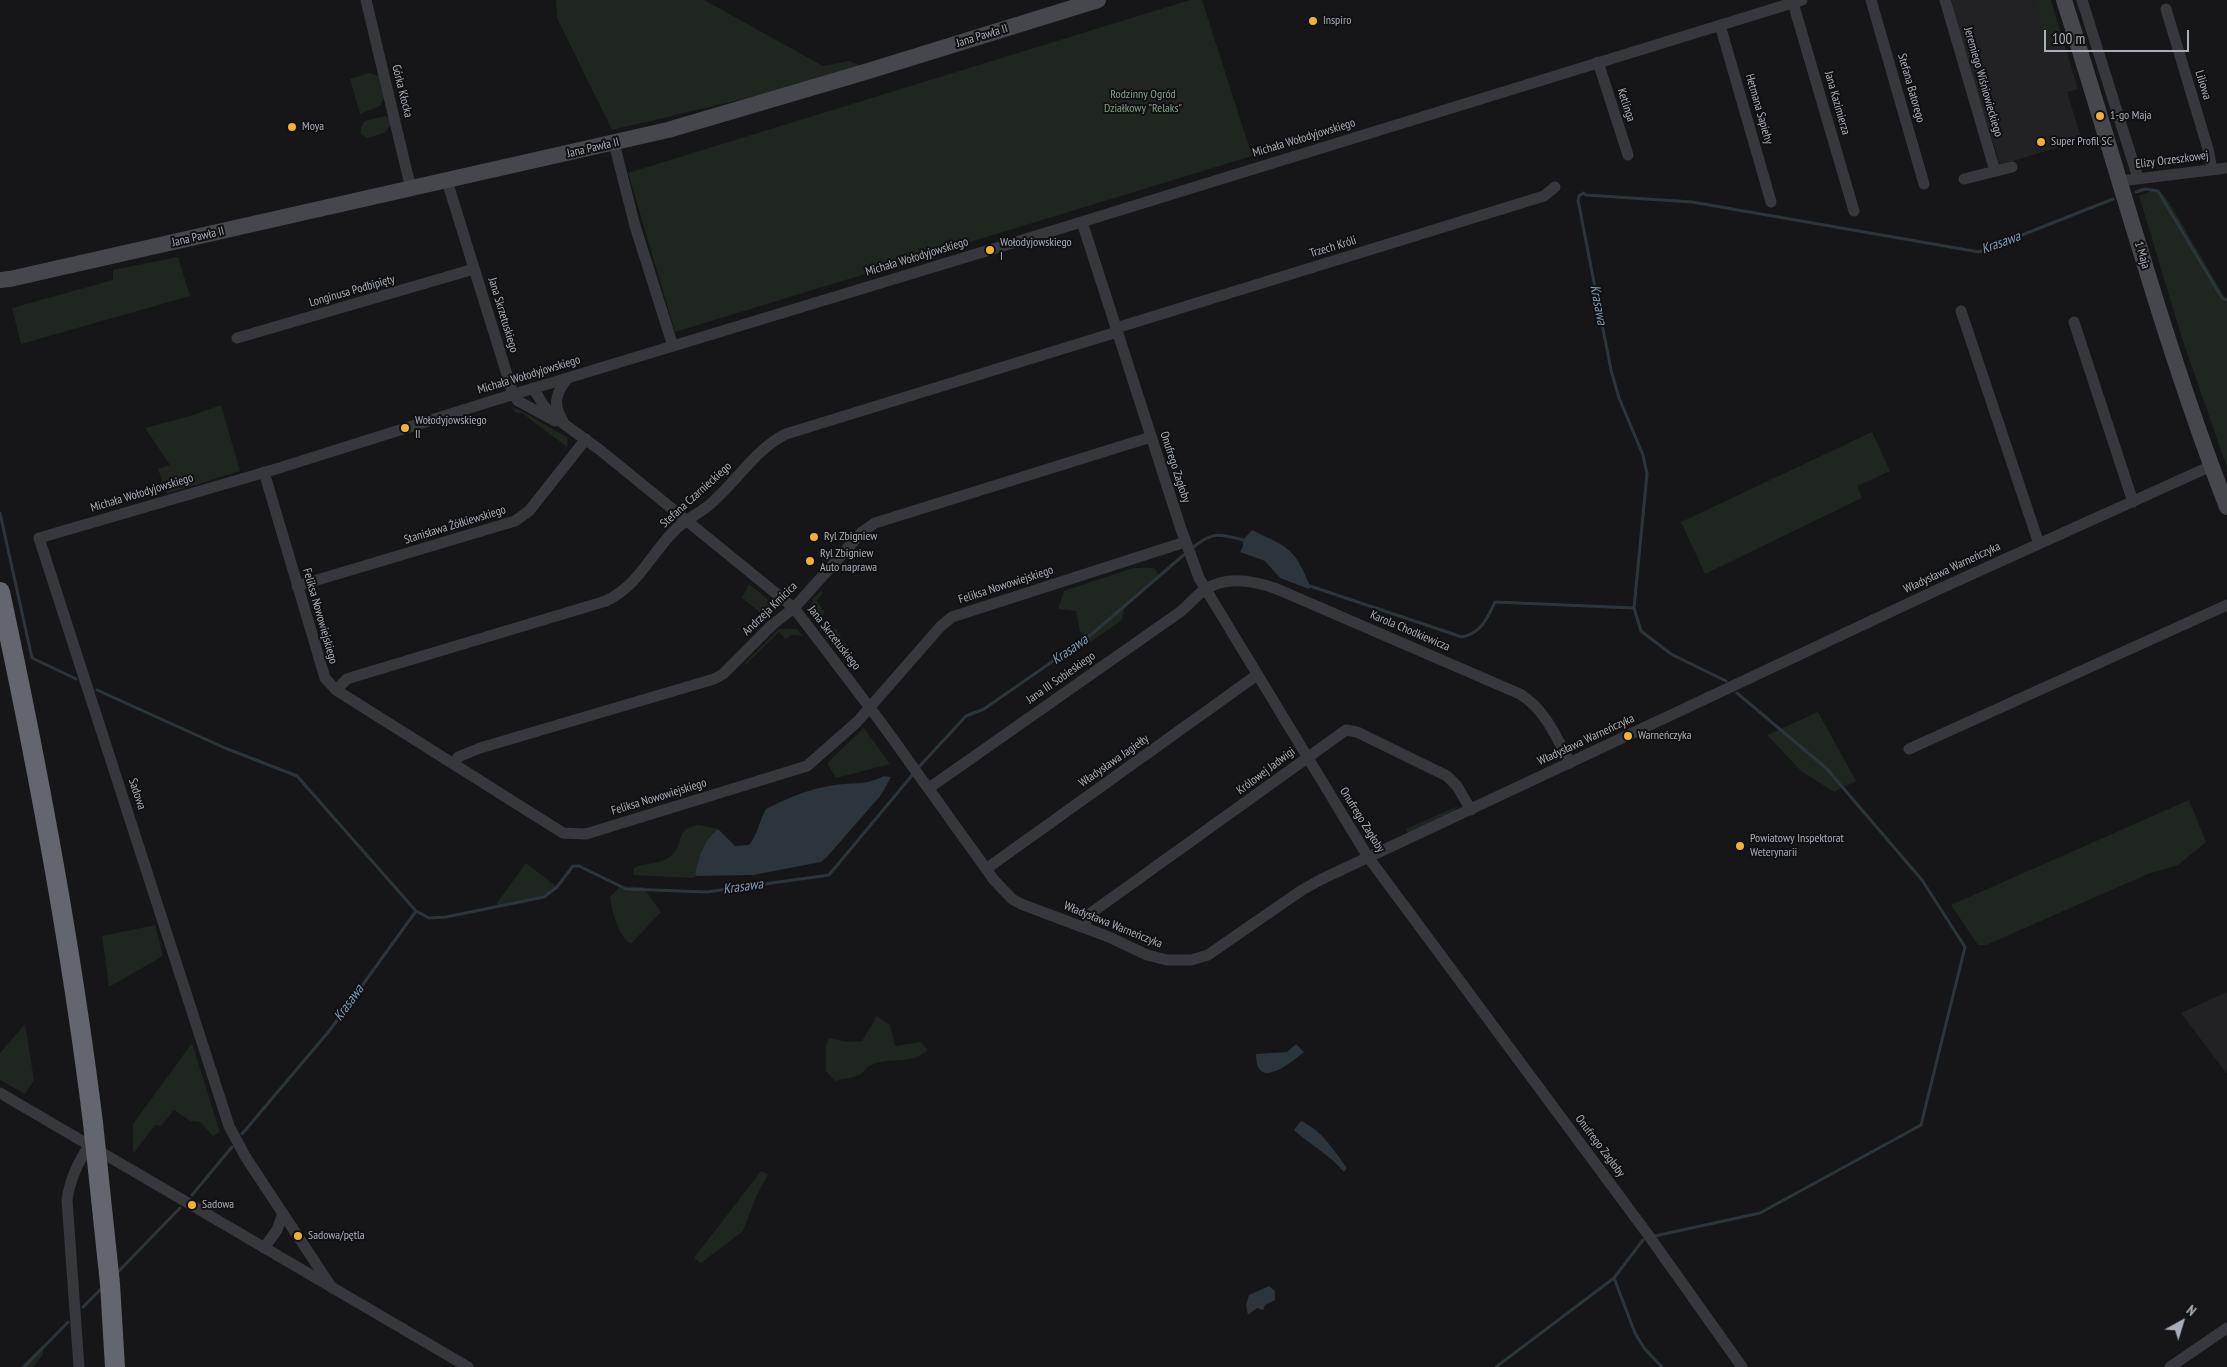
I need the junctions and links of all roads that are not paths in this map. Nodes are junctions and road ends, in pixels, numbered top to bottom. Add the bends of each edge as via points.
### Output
1 (366, 0) edge
2 (1098, 0) edge
3 (1871, 0) edge
4 (1945, 0) edge
5 (2064, 0) edge
6 (2082, 0) edge
7 (1797, 2) edge
8 (2166, 9) dead end
9 (1720, 25) junction
10 (1598, 62) junction
11 (614, 143) junction
12 (1628, 155) dead end
13 (2012, 167) dead end
14 (2227, 168) edge
15 (2212, 170) junction
16 (1995, 171) junction
17 (2138, 178) junction
18 (1964, 179) dead end
19 (2120, 181) junction
20 (447, 182) junction
21 (1924, 184) dead end
22 (1555, 186) dead end
23 (411, 189) junction
24 (1771, 202) dead end
25 (1854, 211) dead end
26 (1082, 222) junction
27 (474, 270) junction
28 (2, 281) edge
29 (1962, 311) dead end
30 (2074, 322) dead end
31 (1116, 330) junction
32 (237, 338) dead end
33 (673, 346) junction
34 (568, 378) junction
35 (533, 388) junction
36 (513, 394) junction
37 (569, 428) junction
38 (1151, 437) junction
39 (586, 439) junction
40 (2211, 466) junction
41 (264, 472) junction
42 (2133, 502) junction
43 (2227, 507) edge
44 (686, 520) junction
45 (39, 538) joint
46 (2039, 544) junction
47 (1187, 548) junction
48 (297, 586) junction
49 (1206, 589) junction
50 (0, 592) edge
51 (2227, 605) edge
52 (794, 608) junction
53 (1257, 675) junction
54 (336, 690) junction
55 (870, 707) junction
56 (1909, 749) dead end
57 (1308, 757) junction
58 (1570, 763) junction
59 (454, 764) junction
60 (929, 788) junction
61 (1470, 810) junction
62 (1368, 857) junction
63 (986, 869) junction
64 (1083, 927) junction
65 (0, 1093) edge
66 (90, 1145) junction
67 (283, 1213) junction
68 (264, 1248) junction
69 (332, 1288) junction
70 (2227, 1328) edge
71 (80, 1367) edge
72 (115, 1367) edge
73 (468, 1367) edge
74 (1742, 1367) edge
75 (2170, 1367) edge

1 - 23 street, Górka Kłocka
2 - 11 main road, Jana Pawła II via 732,112
3 - 21 street, Stefana Batorego
4 - 16 street, Jeremiego Wiśniowieckiego
5 - 19 main road, 1 Maja
6 - 17 street
7 - 9 street, Michała Wołodyjowskiego
7 - 25 street, Jana Kazimierza
8 - 15 street, Liliowa
9 - 10 street, Michała Wołodyjowskiego
9 - 24 street, Hetmana Sapiehy
10 - 12 street, Ketlinga
10 - 26 street, Michała Wołodyjowskiego
11 - 20 main road, Jana Pawła II
11 - 33 street via 635,226
13 - 16 street
14 - 15 street, Elizy Orzeszkowej
15 - 17 street, Elizy Orzeszkowej
16 - 18 street
17 - 19 street, Elizy Orzeszkowej
19 - 40 main road, 1 Maja
20 - 23 main road, Jana Pawła II
20 - 27 street, Jana Skrzetuskiego
22 - 31 street, Trzech Króli via 1544,196
23 - 28 main road, Jana Pawła II
26 - 31 street, Onufrego Zagłoby
26 - 33 street, Michała Wołodyjowskiego
27 - 32 street, Longinusa Podbipięty
27 - 36 street, Jana Skrzetuskiego
29 - 46 street
30 - 42 street
31 - 38 street, Onufrego Zagłoby
31 - 44 street, Stefana Czarnieckiego via 786,434 772,442 708,506
33 - 34 street, Michała Wołodyjowskiego
34 - 35 street, Michała Wołodyjowskiego
34 - 37 street, Jana Skrzetuskiego via 560,386 556,400 558,414
35 - 36 street, Michała Wołodyjowskiego
35 - 37 street, Jana Skrzetuskiego via 544,406
36 - 37 street, Jana Skrzetuskiego via 518,401
36 - 41 street, Michała Wołodyjowskiego
37 - 39 street, Jana Skrzetuskiego
38 - 47 street, Onufrego Zagłoby
38 - 52 street, Andrzeja Kmicica via 875,523 862,532
39 - 44 street, Jana Skrzetuskiego
39 - 48 street, Stanisława Żółkiewskiego via 529,511 515,521
40 - 42 street, Władysława Warneńczyka
40 - 43 main road, 1 Maja
41 - 45 street, Michała Wołodyjowskiego
41 - 48 street, Feliksa Nowowiejskiego
42 - 46 street, Władysława Warneńczyka
44 - 52 street, Jana Skrzetuskiego
44 - 54 street, Stefana Czarnieckiego via 621,594 347,679
45 - 67 street, Sadowa via 229,1126
46 - 58 street, Władysława Warneńczyka
47 - 49 street, Onufrego Zagłoby
47 - 55 street, Feliksa Nowowiejskiego via 952,617
48 - 54 street, Feliksa Nowowiejskiego via 321,673
49 - 53 street, Onufrego Zagłoby
49 - 58 street, Karola Chodkiewicza via 1222,582 1245,580 1268,586 1520,694 1540,710
49 - 60 street, Jana III Sobieskiego via 1180,612
50 - 72 highway, bridge via 58,880 93,1122
51 - 56 street
52 - 55 street, Jana Skrzetuskiego
52 - 59 street, Andrzeja Kmicica via 772,625 732,666 714,678 480,748 458,757
53 - 57 street, Onufrego Zagłoby
53 - 63 street, Władysława Jagiełły
54 - 59 street, Feliksa Nowowiejskiego
55 - 59 street, Feliksa Nowowiejskiego via 807,766 586,834 563,833
55 - 60 street, Jana Skrzetuskiego
57 - 61 street, Królowej Jadwigi via 1350,729 1447,776 1457,786
57 - 62 street, Onufrego Zagłoby
57 - 64 street, Królowej Jadwigi via 1091,913
58 - 61 street, Władysława Warneńczyka
60 - 63 street, Jana Skrzetuskiego
61 - 62 street, Władysława Warneńczyka
62 - 64 street, Władysława Warneńczyka via 1302,890 1215,950 1196,959 1167,960 1147,955
62 - 74 street, Onufrego Zagłoby
63 - 64 street, Władysława Warneńczyka via 1020,904
65 - 66 street
66 - 68 street
66 - 71 street via 75,1169 67,1200
67 - 68 street
67 - 69 street, Sadowa
68 - 69 street
69 - 73 street, Sadowa
70 - 75 street

